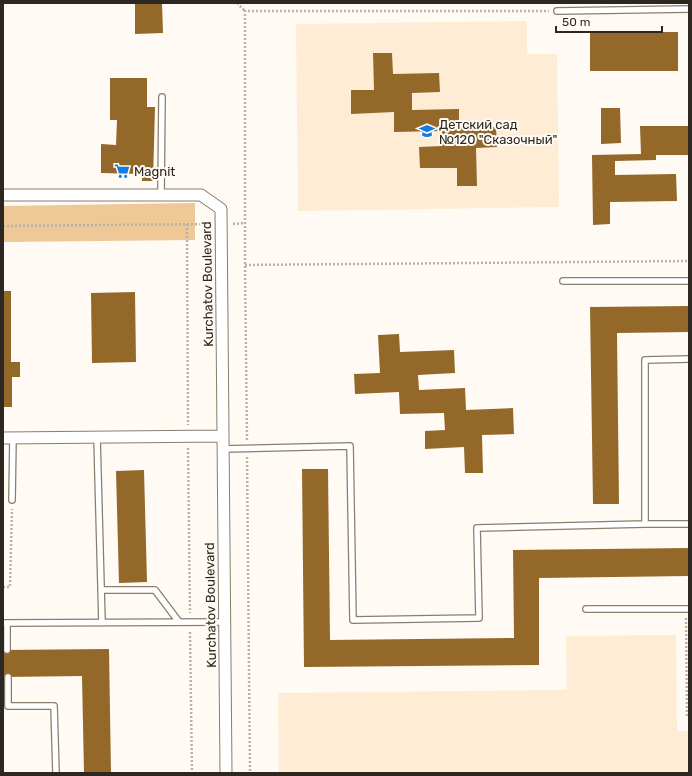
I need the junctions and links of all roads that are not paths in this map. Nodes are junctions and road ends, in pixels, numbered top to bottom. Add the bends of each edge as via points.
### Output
1 (689, 9) edge
2 (557, 11) road end
3 (162, 97) dead end
4 (161, 194) junction
5 (3, 196) edge
6 (689, 280) edge
7 (563, 281) dead end
8 (689, 359) edge
9 (223, 436) junction
10 (97, 437) junction
11 (8, 438) edge
12 (223, 449) junction
13 (12, 500) road end
14 (646, 524) junction
15 (689, 524) edge
16 (101, 590) junction
17 (586, 609) dead end
18 (687, 609) edge
19 (179, 622) junction
20 (224, 622) junction
21 (5, 623) edge
22 (102, 623) junction
23 (7, 650) dead end
24 (8, 677) dead end
25 (56, 773) edge
26 (226, 773) edge

1 - 2 lane
3 - 4 lane
4 - 5 street, Kurchatov Boulevard
4 - 9 street, Kurchatov Boulevard via 201,195 221,209
6 - 7 lane
8 - 14 lane via 645,360
9 - 10 street
9 - 12 street, Kurchatov Boulevard
10 - 11 street
10 - 16 lane
11 - 13 lane
12 - 14 lane via 350,446 353,620 478,618 477,528
12 - 20 street, Kurchatov Boulevard
14 - 15 lane
16 - 19 lane via 155,590
16 - 22 lane
17 - 18 lane
19 - 20 lane
19 - 22 lane
20 - 26 street, Kurchatov Boulevard
21 - 22 lane
21 - 23 lane
24 - 25 lane via 8,706 54,706

